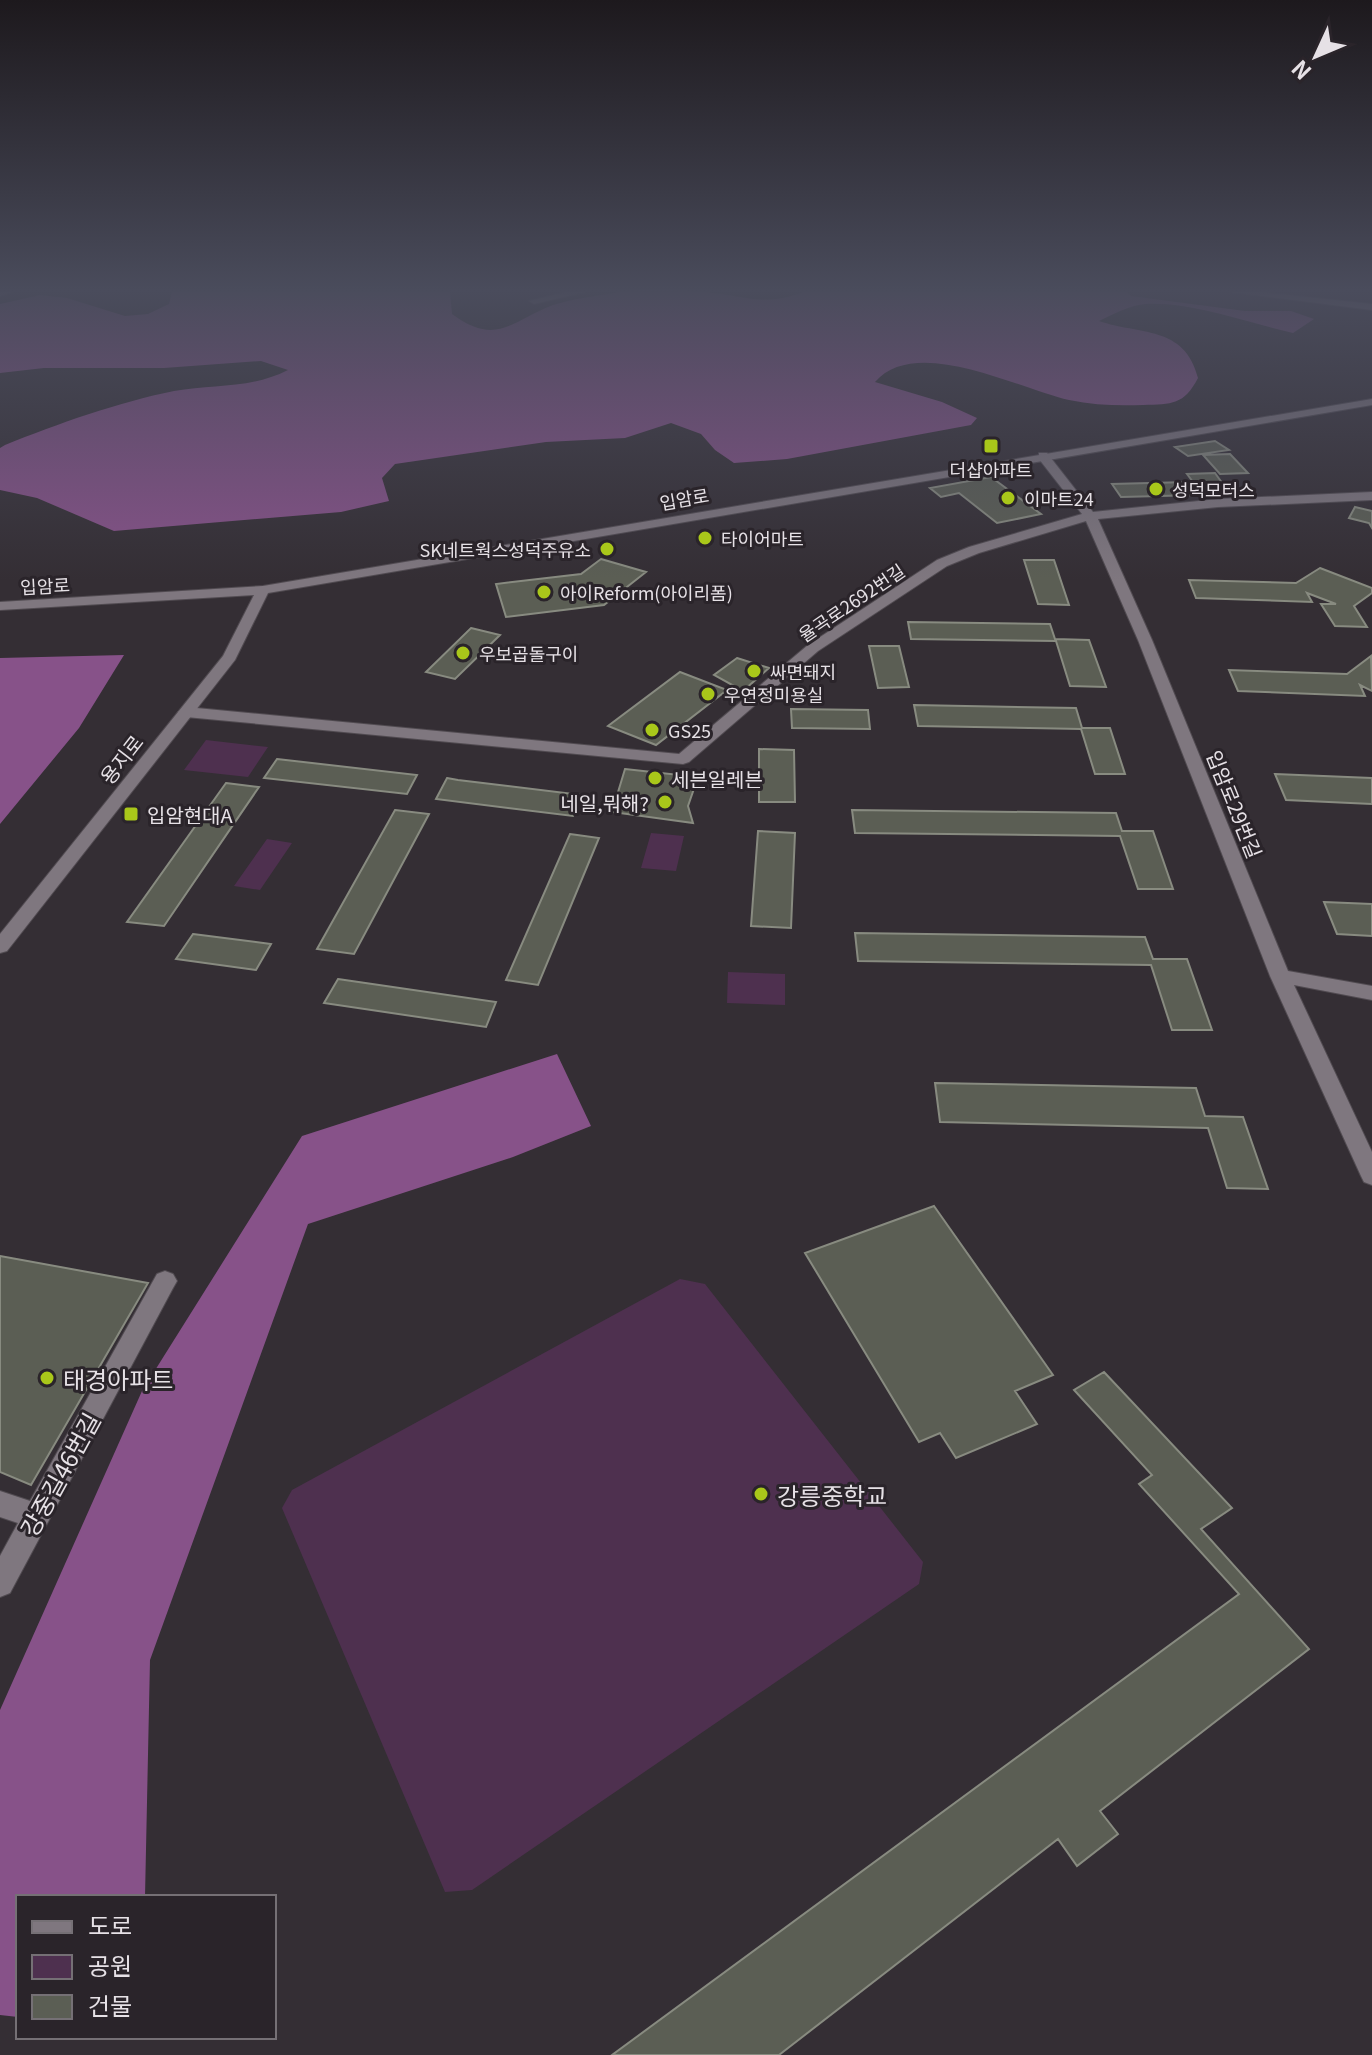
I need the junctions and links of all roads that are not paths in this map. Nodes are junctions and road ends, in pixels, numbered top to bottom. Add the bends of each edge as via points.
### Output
1 (1372, 402) edge
2 (1043, 456) junction
3 (1372, 496) edge
4 (1090, 516) junction
5 (263, 590) junction
6 (0, 606) edge
7 (186, 712) junction
8 (0, 947) edge
9 (1280, 976) junction
10 (1372, 993) edge
11 (1372, 1176) edge
12 (165, 1281) dead end
13 (0, 1504) edge
14 (37, 1516) junction
15 (0, 1583) edge

1 - 2 street, 입암로
2 - 4 street, 입암로29번길
2 - 5 street, 입암로
3 - 4 street, 율곡로2692번길
4 - 7 street, 율곡로2692번길 via 942,563 813,648 683,759
4 - 9 street, 입암로29번길
5 - 6 street, 입암로
5 - 7 street, 용지로 via 230,657
7 - 8 street, 용지로
9 - 10 street
9 - 11 street, 입암로29번길
12 - 14 street, 강중길46번길
13 - 14 street
14 - 15 street, 강중길46번길

